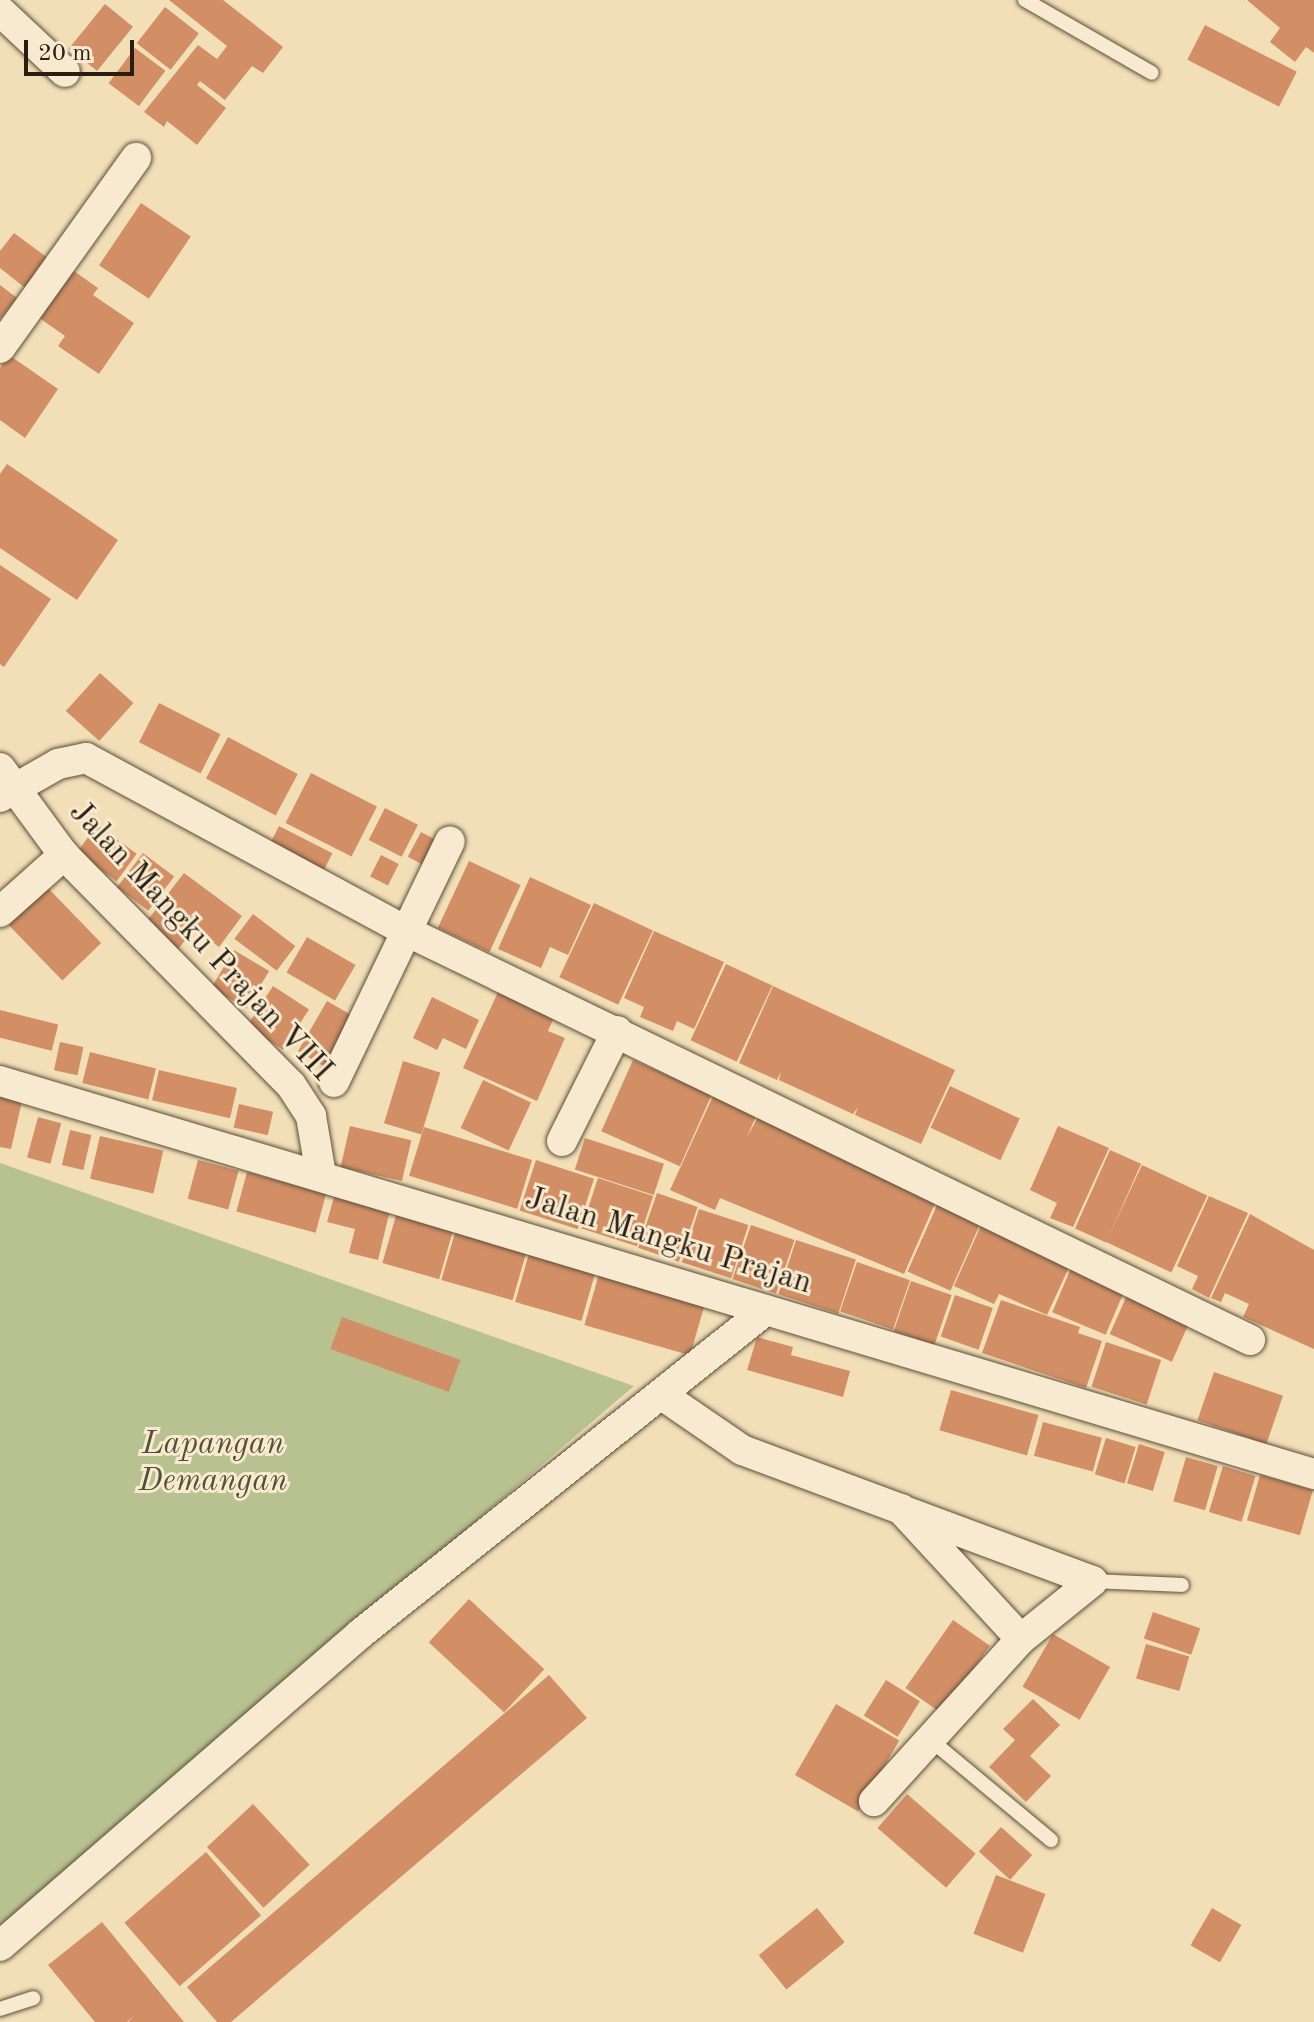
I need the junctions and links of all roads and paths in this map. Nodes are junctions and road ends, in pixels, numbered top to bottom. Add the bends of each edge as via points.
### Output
1 (1025, 0) edge
2 (0, 11) edge
3 (65, 72) dead end
4 (1152, 73) dead end
5 (136, 158) dead end
6 (0, 348) edge
7 (5, 785) edge
8 (450, 841) dead end
9 (64, 855) junction
10 (0, 912) edge
11 (406, 931) junction
12 (617, 1031) junction
13 (0, 1081) edge
14 (334, 1082) dead end
15 (562, 1141) dead end
16 (321, 1175) junction
17 (766, 1310) junction
18 (1250, 1340) dead end
19 (662, 1395) junction
20 (1314, 1474) edge
21 (901, 1509) junction
22 (1093, 1581) junction
23 (1182, 1585) dead end
24 (1021, 1639) junction
25 (932, 1741) junction
26 (874, 1801) dead end
27 (1051, 1840) dead end
28 (0, 1946) edge
29 (33, 1998) dead end
30 (0, 2009) edge

1 - 4 lane
2 - 3 street
5 - 6 street
7 - 9 street, Jalan Mangku Prajan VIII
7 - 11 street via 86,758
8 - 11 street
9 - 10 street
9 - 16 street, Jalan Mangku Prajan VIII via 291,1085 311,1116
11 - 12 street
11 - 14 street
12 - 15 street
12 - 18 street
13 - 16 street, Jalan Mangku Prajan
16 - 17 street, Jalan Mangku Prajan
17 - 19 street
17 - 20 street, Jalan Mangku Prajan
19 - 21 street via 742,1450
19 - 28 street via 360,1634
21 - 22 street
21 - 24 street
22 - 23 lane
22 - 24 street
24 - 25 street
25 - 26 street
25 - 27 lane
29 - 30 lane

